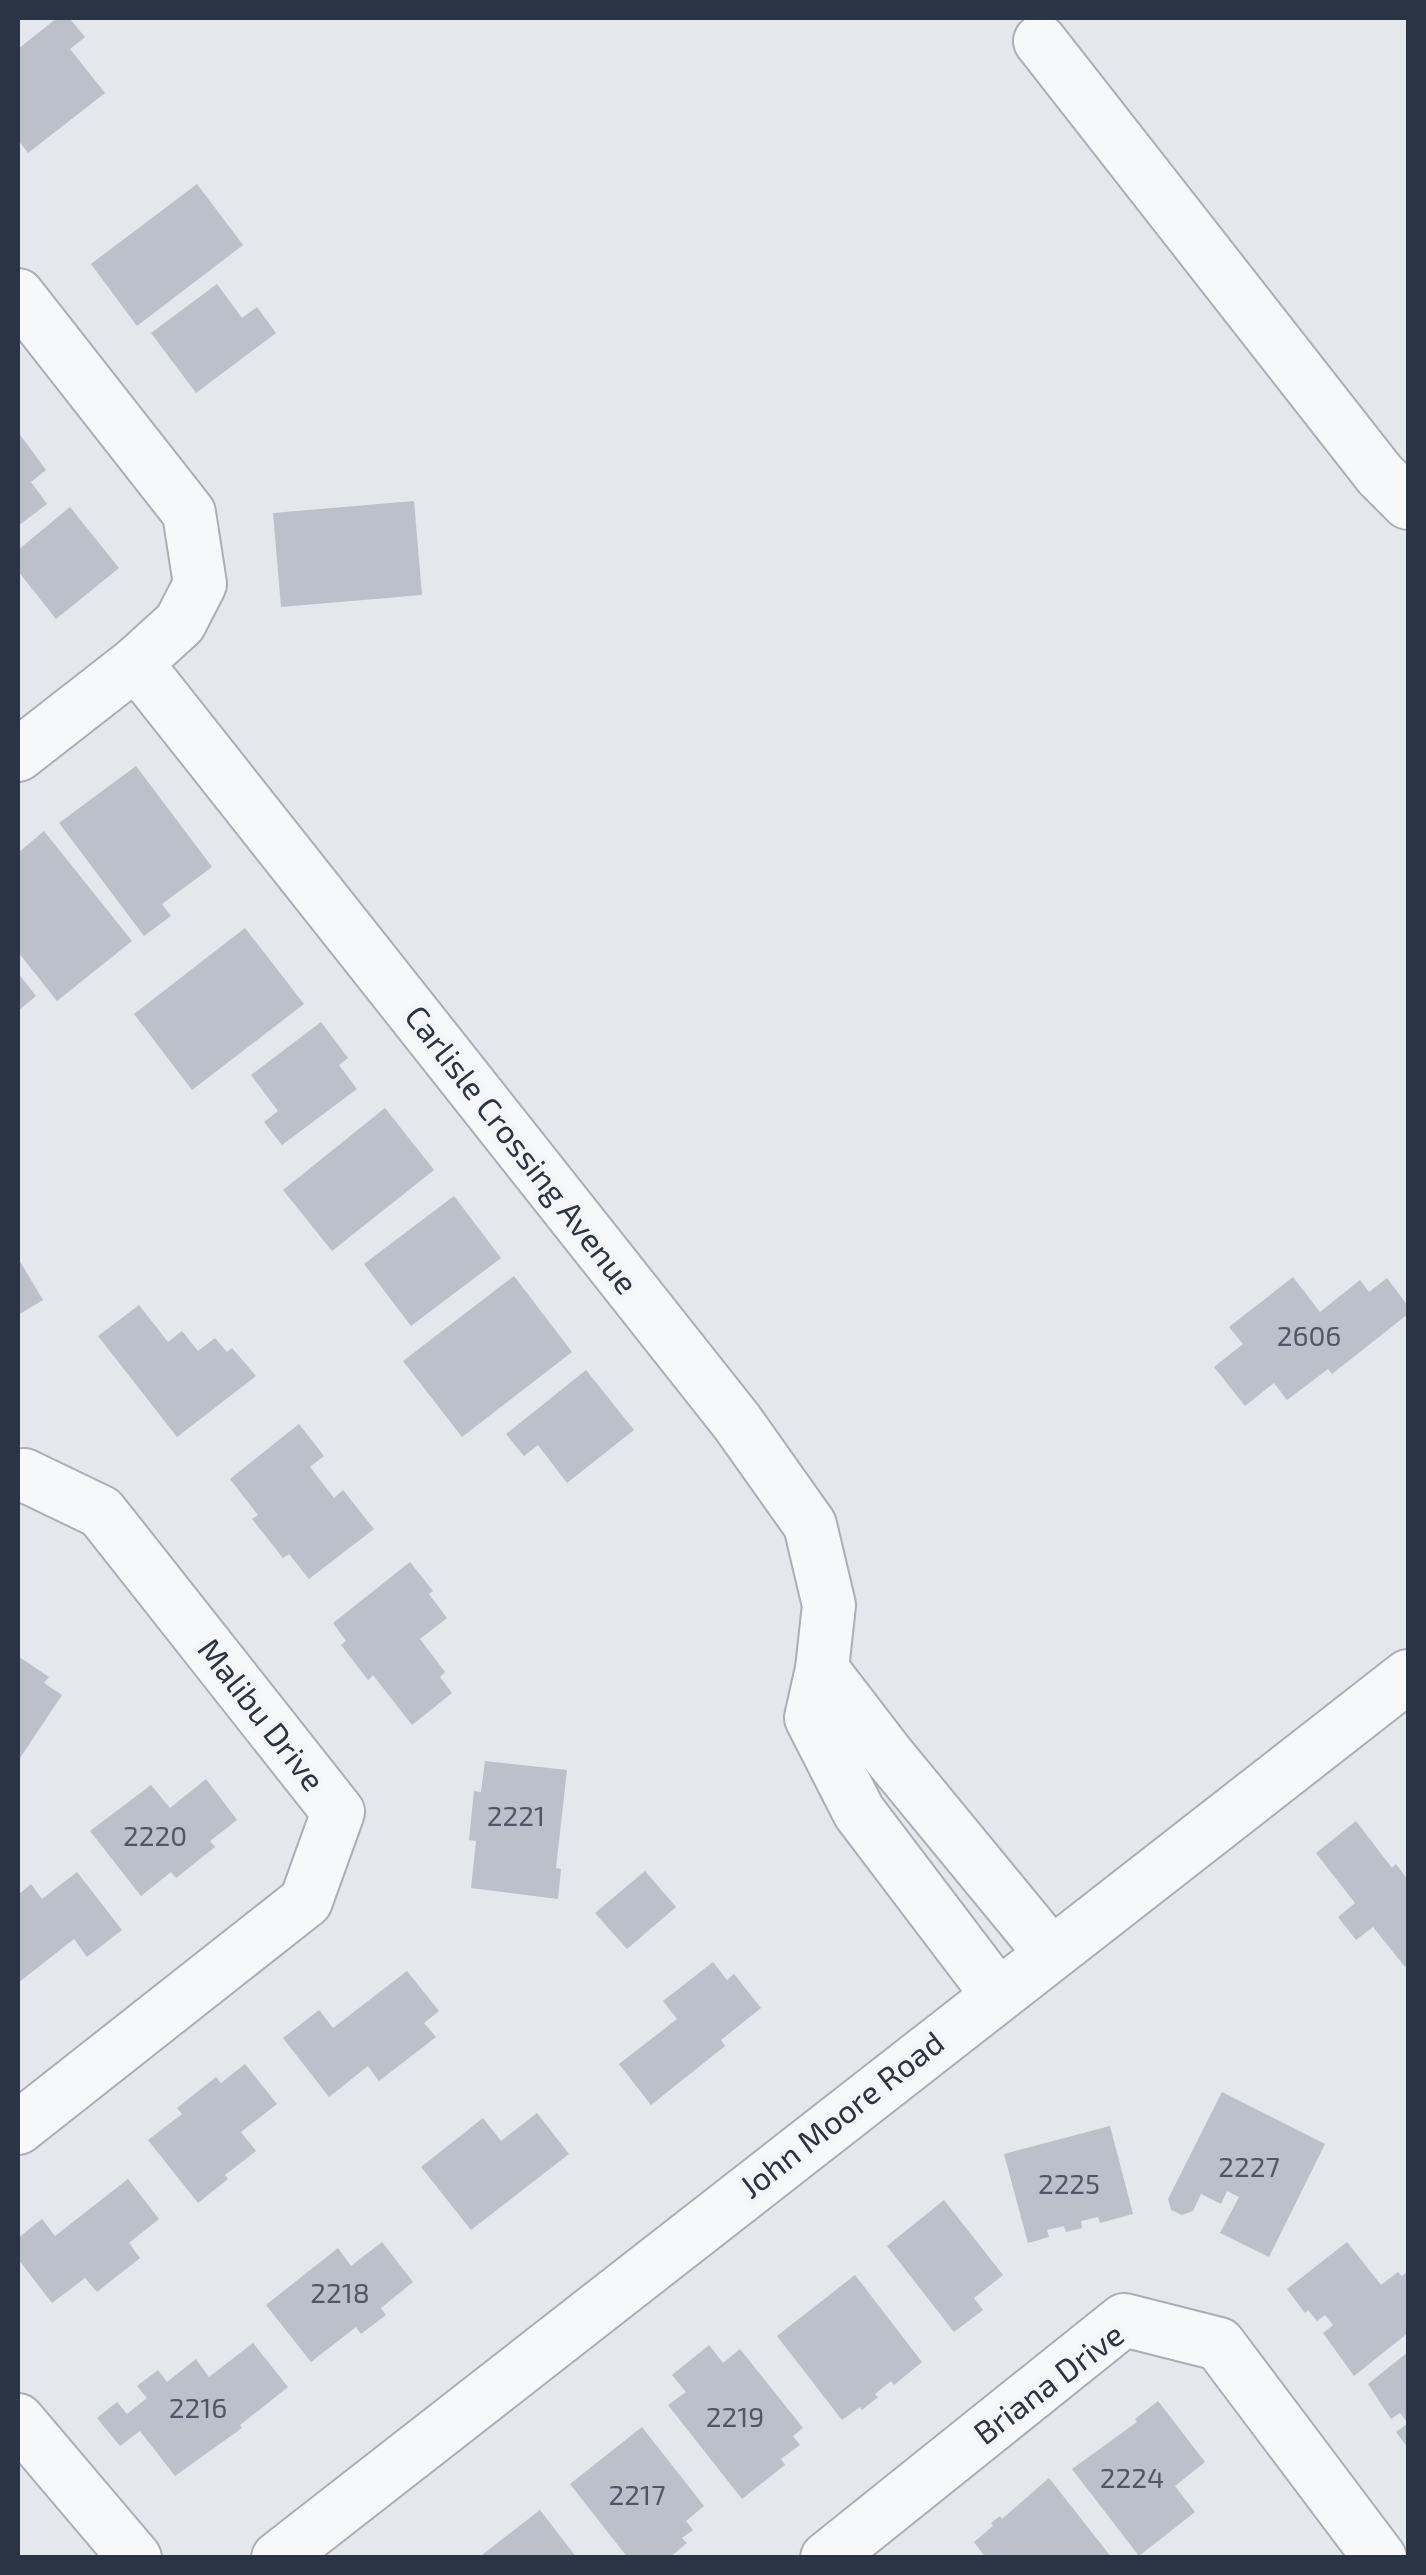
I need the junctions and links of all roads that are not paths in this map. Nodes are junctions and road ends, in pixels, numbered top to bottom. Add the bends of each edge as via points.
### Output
1 (1040, 41) dead end
2 (18, 295) edge
3 (1408, 503) edge
4 (136, 664) junction
5 (18, 755) edge
6 (24, 1476) dead end
7 (822, 1668) junction
8 (1408, 1676) edge
9 (1050, 1952) junction
10 (997, 1994) junction
11 (18, 2128) edge
12 (18, 2420) edge
13 (135, 2558) edge
14 (278, 2558) edge
15 (827, 2558) edge
16 (1380, 2558) edge

1 - 3 street
2 - 4 street via 189,512 200,584 180,623
4 - 5 street
4 - 7 street, Carlisle Crossing Avenue via 736,1422 810,1525 829,1605
6 - 11 street, Malibu Drive via 101,1512 338,1812 306,1901
7 - 9 street
7 - 10 street, Carlisle Crossing Avenue via 812,1718 859,1812
8 - 9 street, John Moore Road
9 - 10 street, John Moore Road
10 - 14 street, John Moore Road
12 - 13 street
15 - 16 street, Briana Drive via 1124,2320 1220,2344

